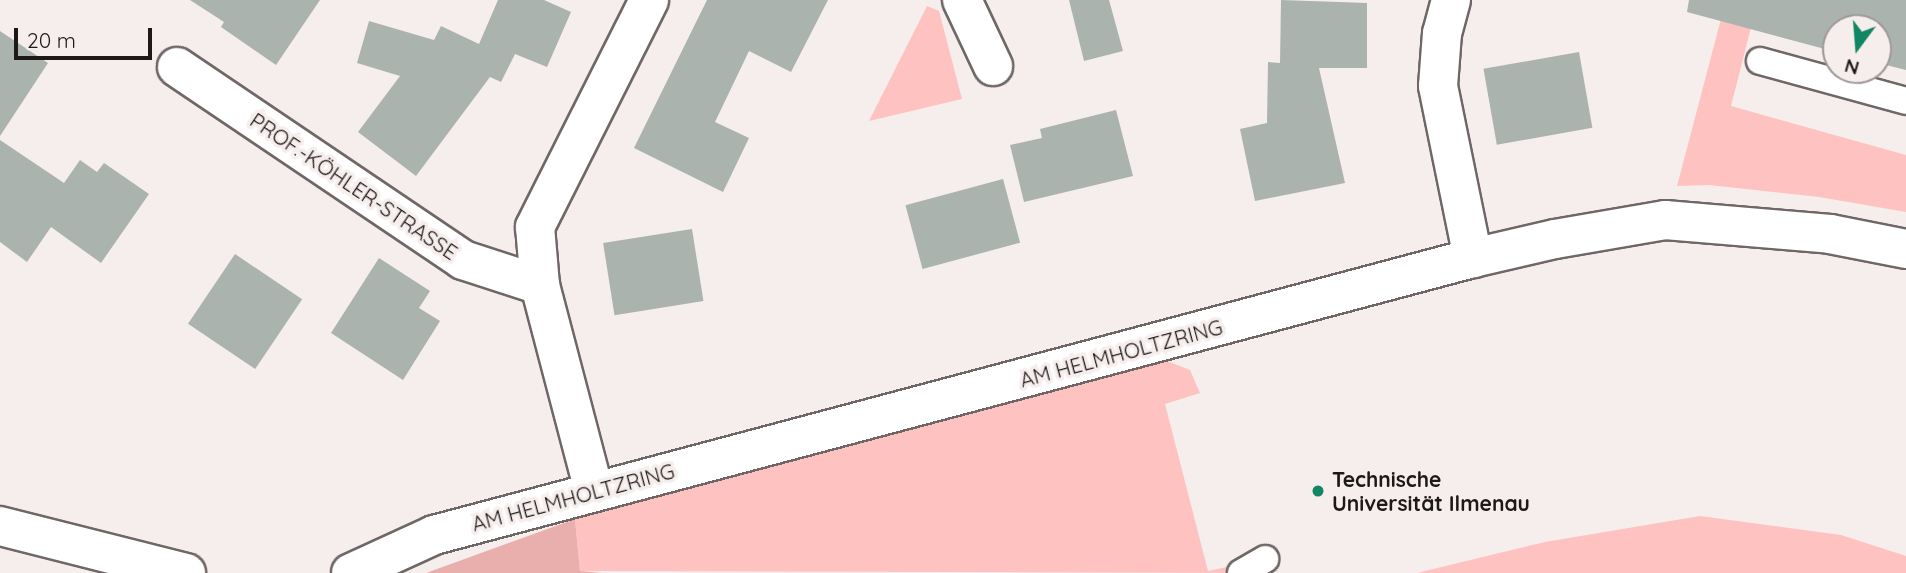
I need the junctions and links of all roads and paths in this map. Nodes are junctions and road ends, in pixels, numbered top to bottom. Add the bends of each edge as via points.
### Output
1 (649, 0) edge
2 (962, 0) edge
3 (1451, 0) edge
4 (1760, 61) dead end
5 (993, 66) dead end
6 (177, 67) dead end
7 (1906, 102) edge
8 (1906, 248) edge
9 (1473, 258) junction
10 (540, 285) junction
11 (594, 491) junction
12 (0, 526) edge
13 (1265, 559) dead end
14 (186, 573) edge
15 (351, 573) edge
16 (1241, 573) edge

1 - 10 street via 535,227
2 - 5 street
3 - 9 street via 1442,33 1438,86
4 - 7 lane
6 - 10 street, PROF.-KÖHLER-STRASSE via 463,260
8 - 9 street, AM HELMHOLTZRING via 1830,234 1665,220
9 - 11 street, AM HELMHOLTZRING
10 - 11 street
11 - 15 street, AM HELMHOLTZRING via 434,535
12 - 14 street
13 - 16 lane

